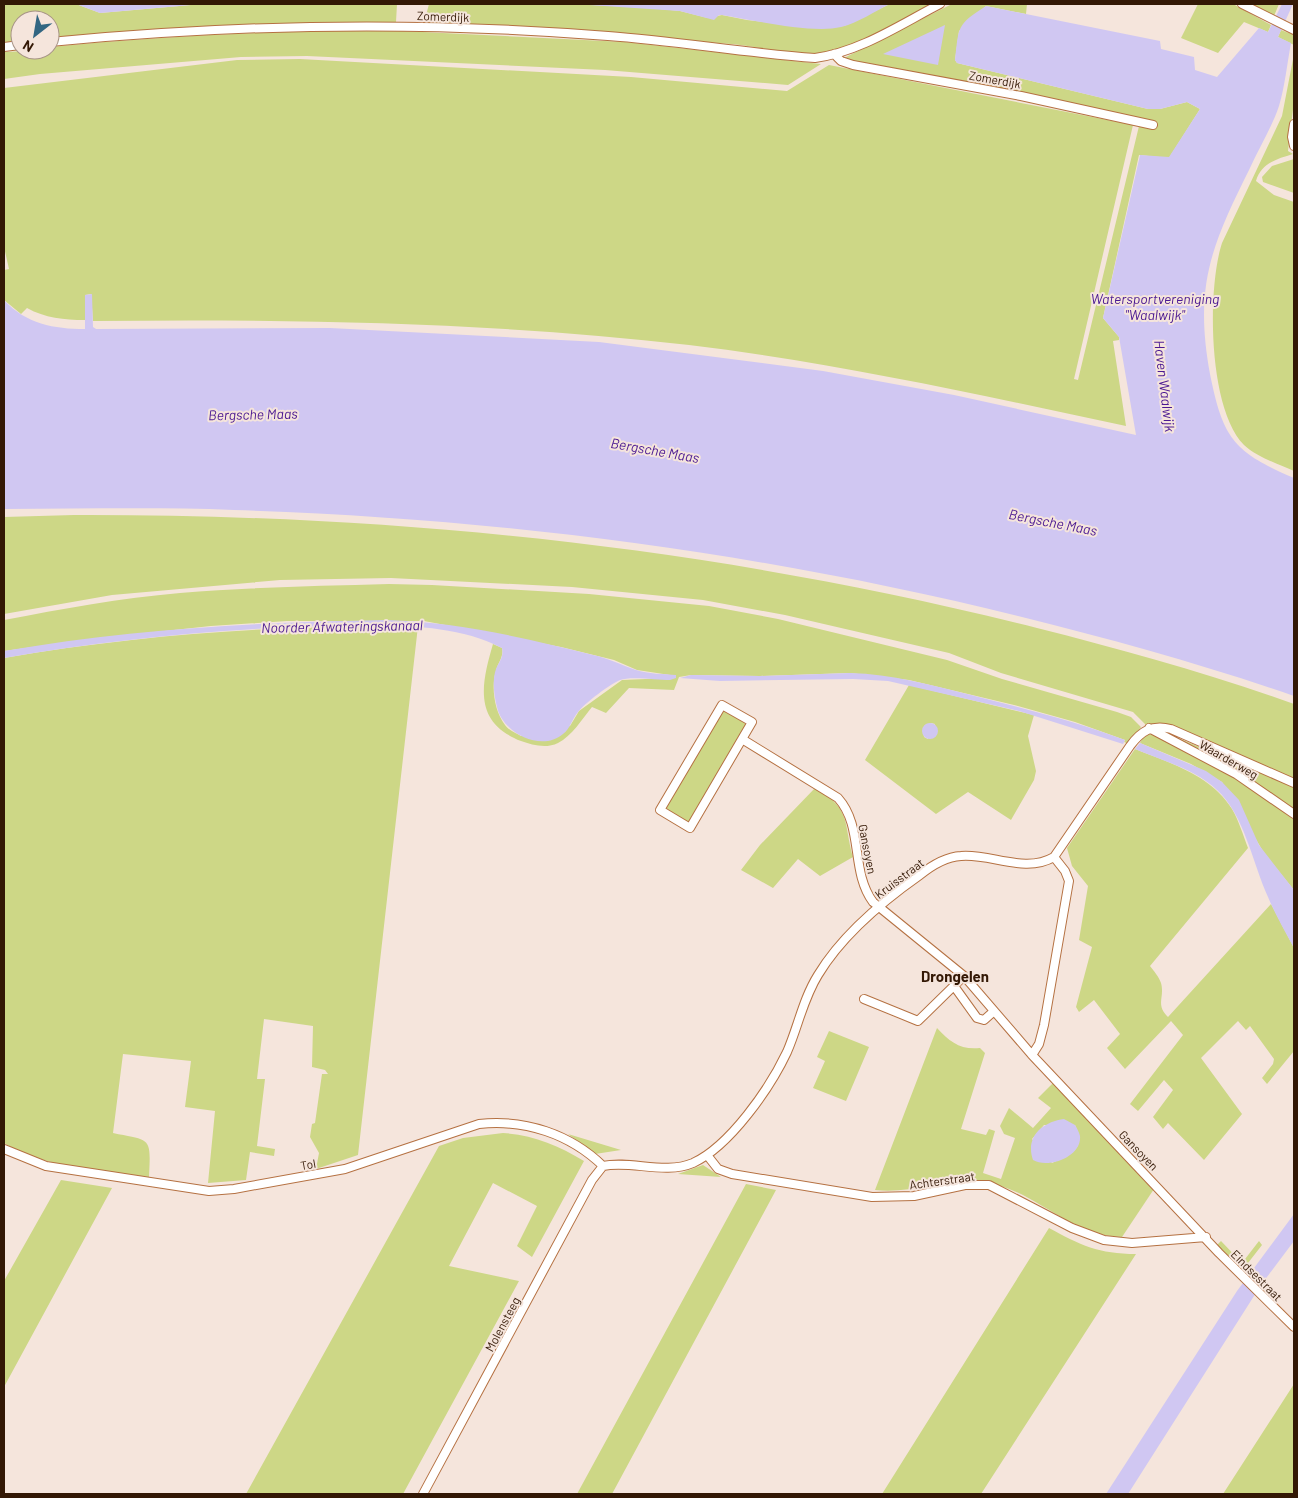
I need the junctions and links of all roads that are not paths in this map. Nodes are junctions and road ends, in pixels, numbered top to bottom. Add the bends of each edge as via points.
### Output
1 (940, 4) edge
2 (1242, 4) edge
3 (1294, 30) edge
4 (60, 41) edge
5 (834, 54) junction
6 (1294, 124) edge
7 (1153, 125) dead end
8 (1294, 146) edge
9 (1149, 728) junction
10 (742, 740) junction
11 (1294, 783) edge
12 (1294, 814) edge
13 (1054, 857) junction
14 (879, 907) junction
15 (964, 976) junction
16 (954, 986) junction
17 (864, 999) dead end
18 (993, 1012) junction
19 (1032, 1055) junction
20 (4, 1150) edge
21 (707, 1155) junction
22 (603, 1166) junction
23 (1206, 1237) junction
24 (1294, 1327) edge
25 (423, 1494) edge

1 - 5 street, Zomerdijk via 866,42
2 - 3 street
4 - 5 street, Zomerdijk via 197,30 372,26 579,34 815,58
5 - 7 street, Zomerdijk via 841,61 853,65 1021,96
6 - 8 street
9 - 11 street via 1162,726 1171,729
9 - 12 street, Waarderweg via 1236,774
9 - 13 street via 1138,734
10 - 10 street via 690,828 660,810 722,705 752,722
10 - 14 street, Gansoyen via 799,772 845,806 851,819 856,856 868,896
13 - 14 street, Kruisstraat via 1012,863 966,856 951,858 920,874
13 - 19 street via 1068,881 1044,1025
14 - 15 street, Gansoyen
14 - 21 street, Kruisstraat via 823,966 776,1072 740,1122
15 - 16 street
15 - 18 street, Gansoyen
16 - 17 street via 918,1021
16 - 18 street via 977,1018 984,1020
18 - 19 street, Gansoyen
19 - 23 street, Gansoyen
20 - 22 street, Tol via 46,1166 209,1190 234,1189 344,1169 479,1124 496,1122 534,1127 560,1135
21 - 22 street, Kruisstraat via 691,1164 671,1167 622,1163
21 - 23 street, Achterstraat via 718,1169 732,1174 872,1197 914,1196 965,1185 989,1185 1072,1228 1104,1240 1132,1243
22 - 25 street, Molensteeg via 592,1180
23 - 24 street, Eindsestraat

